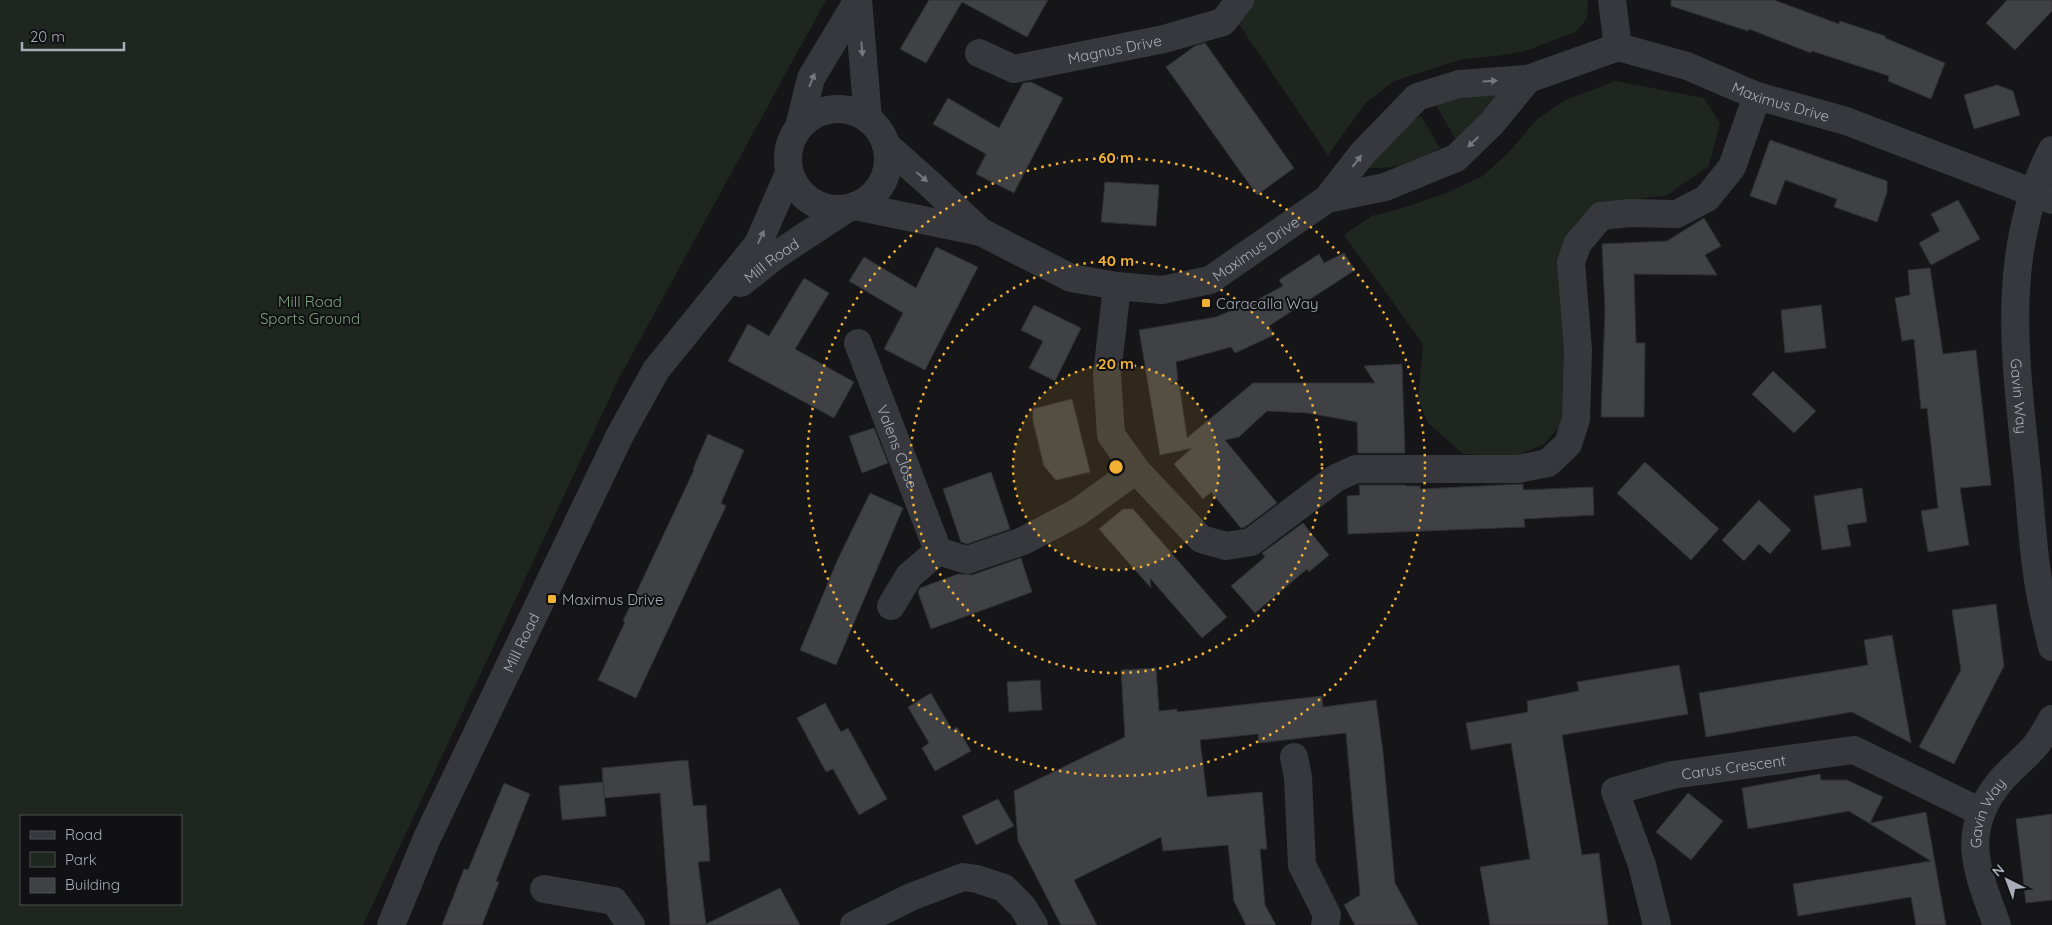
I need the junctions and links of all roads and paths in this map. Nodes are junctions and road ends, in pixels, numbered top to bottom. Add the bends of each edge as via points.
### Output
1 (858, 0) edge
2 (1240, 0) edge
3 (1612, 0) edge
4 (1618, 47) junction
5 (979, 54) dead end
6 (1528, 79) junction
7 (1757, 96) junction
8 (868, 119) junction
9 (799, 126) junction
10 (886, 145) junction
11 (2052, 150) edge
12 (789, 173) junction
13 (2042, 196) edge
14 (1327, 199) junction
15 (851, 208) junction
16 (981, 232) junction
17 (1117, 286) junction
18 (699, 317) junction
19 (858, 343) dead end
20 (1136, 470) junction
21 (938, 551) junction
22 (890, 606) dead end
23 (2052, 647) edge
24 (2052, 719) edge
25 (1294, 758) dead end
26 (1981, 812) junction
27 (544, 889) dead end
28 (391, 925) edge
29 (630, 925) edge
30 (854, 925) edge
31 (1034, 925) edge
32 (1325, 925) edge
33 (1657, 925) edge
34 (1997, 925) edge

1 -> 8 street
9 -> 1 street via 811,78
2 - 5 street, Magnus Drive via 1223,22 1164,39 1014,68
3 - 4 street
4 - 6 street, Maximus Drive
4 - 7 street, Maximus Drive via 1687,66
6 -> 14 street, Maximus Drive via 1491,124 1456,158 1385,187
14 -> 6 street, Maximus Drive via 1362,154 1417,97 1459,84
7 - 13 street, Maximus Drive via 1846,121
7 - 20 street via 1732,167 1707,198 1677,214 1601,216 1578,242 1571,262 1578,350 1576,419 1568,444 1548,463 1518,469 1356,469 1336,478 1252,542 1226,546 1201,539
8 - 9 street via 853,111 836,109 812,116
8 - 10 street
9 - 12 street via 788,148
10 - 15 street via 888,162 884,179 874,194
10 -> 16 street, Maximus Drive
11 - 13 street, Gavin Way
12 - 15 street via 794,184 812,203 828,209
18 -> 12 street, Mill Road via 758,244
13 - 23 street, Gavin Way via 2021,238 2015,285 2016,361 2039,591
14 - 17 street, Maximus Drive via 1210,280 1162,290
15 - 16 street, Maximus Drive
15 - 18 street, Mill Road via 775,256
16 - 17 street, Maximus Drive via 1071,278
17 - 20 street via 1107,375 1111,435
18 - 28 street, Mill Road via 656,370 620,435 427,838
19 - 21 street, Valens Close
20 - 21 street via 1078,512 1023,541 967,560
21 - 22 street via 909,576
24 - 26 street, Gavin Way via 2036,744 1998,784
25 - 32 street via 1298,777 1302,865 1327,915
26 - 33 street, Carus Crescent via 1854,750 1672,775 1615,790 1642,865
26 - 34 street, Gavin Way via 1974,846 1981,881
27 - 29 street via 614,901
30 - 31 street via 911,897 963,877 1004,888 1022,906

